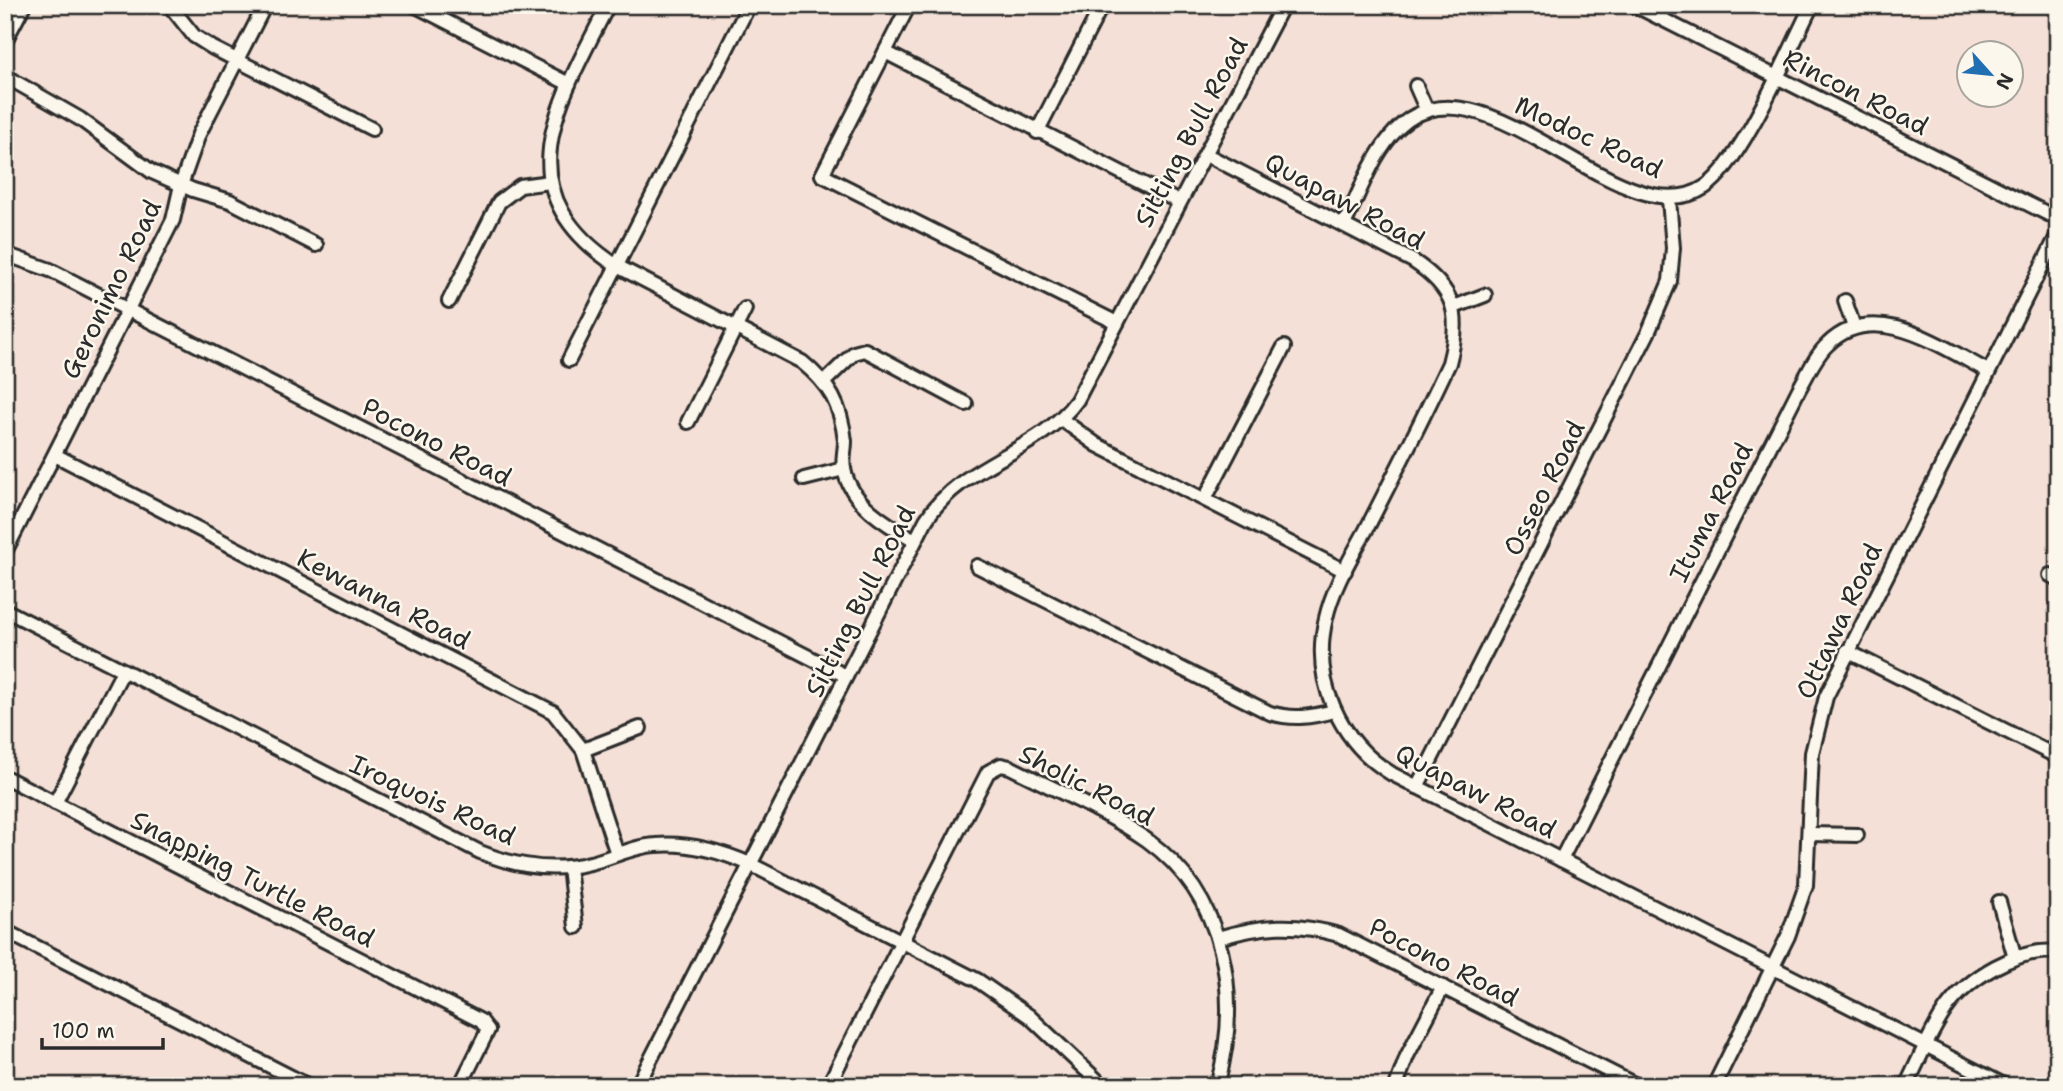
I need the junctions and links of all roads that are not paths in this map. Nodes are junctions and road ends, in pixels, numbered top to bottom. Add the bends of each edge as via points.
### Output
1 (24, 5) edge
2 (265, 5) edge
3 (414, 5) edge
4 (608, 5) edge
5 (749, 5) edge
6 (909, 5) edge
7 (1102, 5) edge
8 (1283, 5) edge
9 (1633, 5) edge
10 (1812, 5) edge
11 (171, 7) edge
12 (5, 41) edge
13 (885, 52) junction
14 (237, 61) junction
15 (5, 76) edge
16 (1776, 77) junction
17 (569, 84) junction
18 (1416, 86) dead end
19 (1427, 111) junction
20 (372, 129) dead end
21 (1037, 132) junction
22 (1207, 155) junction
23 (550, 182) junction
24 (181, 185) junction
25 (1669, 199) junction
26 (1179, 202) junction
27 (2058, 219) edge
28 (1343, 225) junction
29 (2058, 234) edge
30 (316, 245) dead end
31 (5, 254) edge
32 (617, 266) junction
33 (1485, 295) dead end
34 (449, 301) dead end
35 (1845, 301) dead end
36 (1454, 307) junction
37 (745, 309) dead end
38 (128, 310) junction
39 (1117, 323) junction
40 (1854, 327) junction
41 (736, 328) junction
42 (1284, 347) dead end
43 (569, 360) dead end
44 (1988, 371) junction
45 (825, 381) junction
46 (966, 404) dead end
47 (1061, 419) junction
48 (688, 422) dead end
49 (55, 455) junction
50 (844, 469) junction
51 (804, 479) dead end
52 (1205, 499) junction
53 (915, 540) junction
54 (5, 552) edge
55 (977, 566) dead end
56 (1345, 571) junction
57 (5, 610) edge
58 (1847, 650) junction
59 (123, 671) junction
60 (846, 676) junction
61 (1334, 711) junction
62 (640, 728) dead end
63 (583, 750) junction
64 (2058, 757) edge
65 (5, 777) edge
66 (1417, 787) junction
67 (55, 803) junction
68 (1810, 834) junction
69 (1857, 835) dead end
70 (617, 854) junction
71 (1561, 860) junction
72 (750, 864) junction
73 (569, 867) junction
74 (1999, 902) dead end
75 (576, 927) dead end
76 (5, 931) edge
77 (1218, 938) junction
78 (902, 942) junction
79 (2058, 952) edge
80 (2015, 958) junction
81 (1773, 967) junction
82 (1443, 987) junction
83 (1926, 1045) junction
84 (309, 1086) edge
85 (460, 1086) edge
86 (638, 1086) edge
87 (828, 1086) edge
88 (1102, 1086) edge
89 (1217, 1086) edge
90 (1396, 1086) edge
91 (1638, 1086) edge
92 (1714, 1086) edge
93 (1906, 1086) edge
94 (2006, 1086) edge

1 - 12 street
2 - 14 street, Geronimo Road
3 - 17 street
4 - 17 street
5 - 32 street
6 - 13 street
7 - 21 street
8 - 22 street, Sitting Bull Road
9 - 16 street, Rincon Road
10 - 16 street, Modoc Road
11 - 14 street via 194,36
13 - 21 street
13 - 39 street via 822,175
14 - 20 street
14 - 24 street, Geronimo Road via 199,134
15 - 24 street via 49,99 152,172
16 - 25 street, Modoc Road via 1734,157 1705,188
16 - 27 street, Rincon Road
17 - 23 street via 550,139
18 - 19 street
19 - 25 street, Modoc Road via 1447,107 1482,113 1626,186
19 - 28 street via 1391,135
21 - 26 street
22 - 26 street, Sitting Bull Road
22 - 28 street, Quapaw Road
23 - 32 street via 562,213 590,248
23 - 34 street via 520,186 499,202
24 - 30 street via 230,201
24 - 38 street, Geronimo Road via 173,220
25 - 66 street, Osseo Road via 1670,281 1648,333
26 - 39 street, Sitting Bull Road
28 - 36 street, Quapaw Road via 1427,271 1445,289
29 - 44 street, Ottawa Road
31 - 38 street, Pocono Road via 50,270
32 - 41 street
32 - 43 street
33 - 36 street
35 - 40 street
36 - 56 street, Quapaw Road via 1456,327 1449,363
37 - 41 street
38 - 49 street, Geronimo Road
38 - 60 street, Pocono Road
39 - 47 street, Sitting Bull Road via 1084,388
40 - 44 street via 1883,325 1911,333
40 - 71 street, Ituma Road via 1829,343 1799,389
41 - 45 street via 802,362
41 - 48 street
42 - 52 street
44 - 58 street, Ottawa Road
45 - 46 street via 854,353 865,350
45 - 50 street via 838,407 845,442
47 - 52 street via 1097,445
47 - 53 street, Sitting Bull Road via 951,488 934,506
49 - 54 street, Geronimo Road
49 - 63 street, Kewanna Road via 553,712
50 - 51 street
50 - 53 street via 854,492 874,514
52 - 56 street
53 - 60 street, Sitting Bull Road
55 - 61 street via 1270,713 1290,719
56 - 61 street, Quapaw Road via 1326,617 1322,641 1326,689
57 - 59 street, Iroquois Road
58 - 64 street
58 - 68 street, Ottawa Road via 1816,726
59 - 67 street
59 - 73 street, Iroquois Road via 480,852 510,864
60 - 72 street, Sitting Bull Road
61 - 66 street, Quapaw Road via 1374,764
62 - 63 street
63 - 70 street, Kewanna Road
65 - 67 street, Snapping Turtle Road
66 - 71 street, Quapaw Road
67 - 85 street, Snapping Turtle Road via 481,1021 488,1030
68 - 69 street
68 - 81 street, Ottawa Road via 1806,885
70 - 72 street, Iroquois Road via 679,844
70 - 73 street, Iroquois Road
71 - 81 street, Quapaw Road
72 - 78 street, Iroquois Road
72 - 86 street, Sitting Bull Road
73 - 75 street
74 - 80 street
76 - 84 street
77 - 78 street, Sholic Road via 1184,875 1148,841 1001,765 988,772
77 - 82 street, Pocono Road via 1258,926 1310,926 1363,945
77 - 89 street, Sholic Road via 1229,992 1227,1043
78 - 87 street
78 - 88 street, Iroquois Road via 1007,999
79 - 80 street
80 - 83 street via 1958,995
81 - 83 street, Quapaw Road
81 - 92 street, Ottawa Road
82 - 90 street
82 - 91 street, Pocono Road
83 - 93 street
83 - 94 street, Quapaw Road

